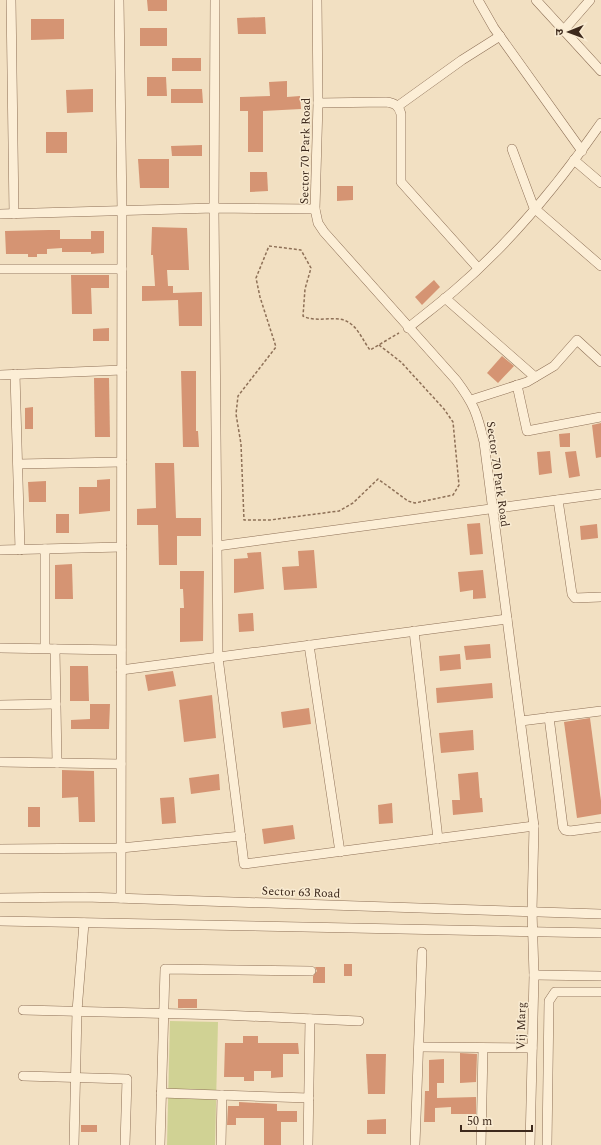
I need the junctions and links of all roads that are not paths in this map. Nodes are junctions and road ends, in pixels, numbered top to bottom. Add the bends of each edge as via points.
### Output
1 (11, 0) edge
2 (119, 0) edge
3 (215, 0) edge
4 (317, 0) edge
5 (478, 0) edge
6 (536, 0) edge
7 (590, 0) edge
8 (563, 31) junction
9 (500, 36) junction
10 (601, 71) edge
11 (318, 103) junction
12 (398, 106) junction
13 (601, 123) edge
14 (512, 149) dead end
15 (582, 152) junction
16 (574, 160) junction
17 (601, 183) edge
18 (214, 208) junction
19 (534, 208) junction
20 (315, 209) junction
21 (122, 211) junction
22 (0, 214) edge
23 (14, 214) junction
24 (601, 266) edge
25 (478, 268) junction
26 (122, 269) junction
27 (0, 270) edge
28 (445, 298) junction
29 (408, 328) junction
30 (601, 362) edge
31 (122, 370) junction
32 (0, 374) edge
33 (15, 374) junction
34 (535, 377) junction
35 (517, 385) junction
36 (471, 400) junction
37 (601, 418) edge
38 (122, 462) junction
39 (18, 464) junction
40 (601, 494) edge
41 (558, 500) junction
42 (491, 509) junction
43 (217, 546) junction
44 (122, 548) junction
45 (45, 549) junction
46 (0, 550) edge
47 (20, 550) junction
48 (601, 596) edge
49 (507, 618) junction
50 (414, 631) junction
51 (309, 645) junction
52 (0, 648) edge
53 (50, 648) junction
54 (121, 650) junction
55 (218, 657) junction
56 (122, 670) junction
57 (56, 704) junction
58 (0, 705) edge
59 (601, 711) edge
60 (550, 718) junction
61 (521, 721) junction
62 (0, 762) edge
63 (57, 763) junction
64 (121, 764) junction
65 (534, 826) junction
66 (601, 827) edge
67 (241, 836) junction
68 (438, 839) junction
69 (122, 848) junction
70 (0, 849) edge
71 (340, 852) junction
72 (0, 898) edge
73 (121, 898) junction
74 (532, 912) junction
75 (601, 914) edge
76 (0, 921) edge
77 (84, 923) junction
78 (533, 932) junction
79 (601, 933) edge
80 (422, 952) dead end
81 (310, 971) dead end
82 (534, 975) junction
83 (601, 976) edge
84 (601, 992) edge
85 (23, 1010) dead end
86 (78, 1011) junction
87 (163, 1013) junction
88 (310, 1019) junction
89 (359, 1021) dead end
90 (419, 1047) junction
91 (483, 1048) junction
92 (532, 1048) junction
93 (23, 1076) dead end
94 (76, 1077) junction
95 (161, 1093) junction
96 (222, 1095) junction
97 (308, 1098) junction
98 (74, 1145) edge
99 (125, 1145) edge
100 (160, 1145) edge
101 (222, 1145) edge
102 (308, 1145) edge
103 (415, 1145) edge
104 (481, 1145) edge
105 (530, 1145) edge
106 (547, 1145) edge

1 - 23 street
2 - 21 street
3 - 18 street
4 - 11 street, Sector 70 Park Road
5 - 9 street
6 - 8 street
7 - 8 street
8 - 10 street
9 - 12 street
9 - 15 street
11 - 12 street via 386,102
11 - 20 street, Sector 70 Park Road
12 - 25 street via 402,114 401,182
13 - 15 street
14 - 19 street
15 - 16 street
16 - 17 street
16 - 19 street
18 - 20 street
18 - 21 street
18 - 43 street
19 - 24 street
19 - 25 street via 513,234
20 - 29 street, Sector 70 Park Road via 324,232
21 - 23 street
21 - 26 street
22 - 23 street
25 - 28 street
26 - 27 street
26 - 31 street
28 - 29 street
28 - 34 street
29 - 36 street, Sector 70 Park Road
30 - 34 street via 576,340 554,366
31 - 33 street
31 - 38 street
32 - 33 street
33 - 39 street
34 - 35 street
35 - 36 street
35 - 37 street via 527,431
36 - 42 street, Sector 70 Park Road via 484,442
38 - 39 street
38 - 44 street
39 - 47 street
40 - 41 street
41 - 42 street
41 - 48 street via 572,594 575,598 581,599
42 - 43 street
42 - 49 street, Sector 70 Park Road
43 - 55 street
44 - 45 street
44 - 54 street
45 - 47 street
45 - 53 street
46 - 47 street
49 - 50 street
49 - 61 street, Sector 70 Park Road
50 - 51 street
50 - 68 street
51 - 55 street
51 - 71 street
52 - 53 street
53 - 54 street
53 - 57 street
54 - 56 street
55 - 56 street
55 - 67 street
56 - 64 street
57 - 58 street
57 - 63 street
59 - 60 street
60 - 61 street
60 - 66 street via 563,827 570,830
61 - 65 street, Sector 70 Park Road
62 - 63 street
63 - 64 street
64 - 69 street
65 - 68 street
65 - 74 street, Sector 70 Park Road
67 - 69 street
67 - 71 street via 244,864
68 - 71 street
69 - 70 street
69 - 73 street
72 - 73 street, Sector 63 Road
73 - 74 street, Sector 63 Road
74 - 75 street, Sector 63 Road
74 - 78 street, Sector 70 Park Road
76 - 77 street
77 - 78 street
77 - 86 street
78 - 79 street
78 - 82 street, Vij Marg
80 - 90 street
81 - 87 street via 165,969
82 - 83 street
82 - 92 street, Vij Marg
84 - 106 street via 555,992 549,1001
85 - 86 street
86 - 87 street
86 - 94 street
87 - 88 street
87 - 95 street
88 - 89 street
88 - 97 street
90 - 91 street
90 - 103 street
91 - 92 street
91 - 104 street
92 - 105 street, Vij Marg
93 - 94 street
94 - 98 street
94 - 99 street via 127,1078
95 - 96 street
95 - 100 street
96 - 97 street
96 - 101 street
97 - 102 street

